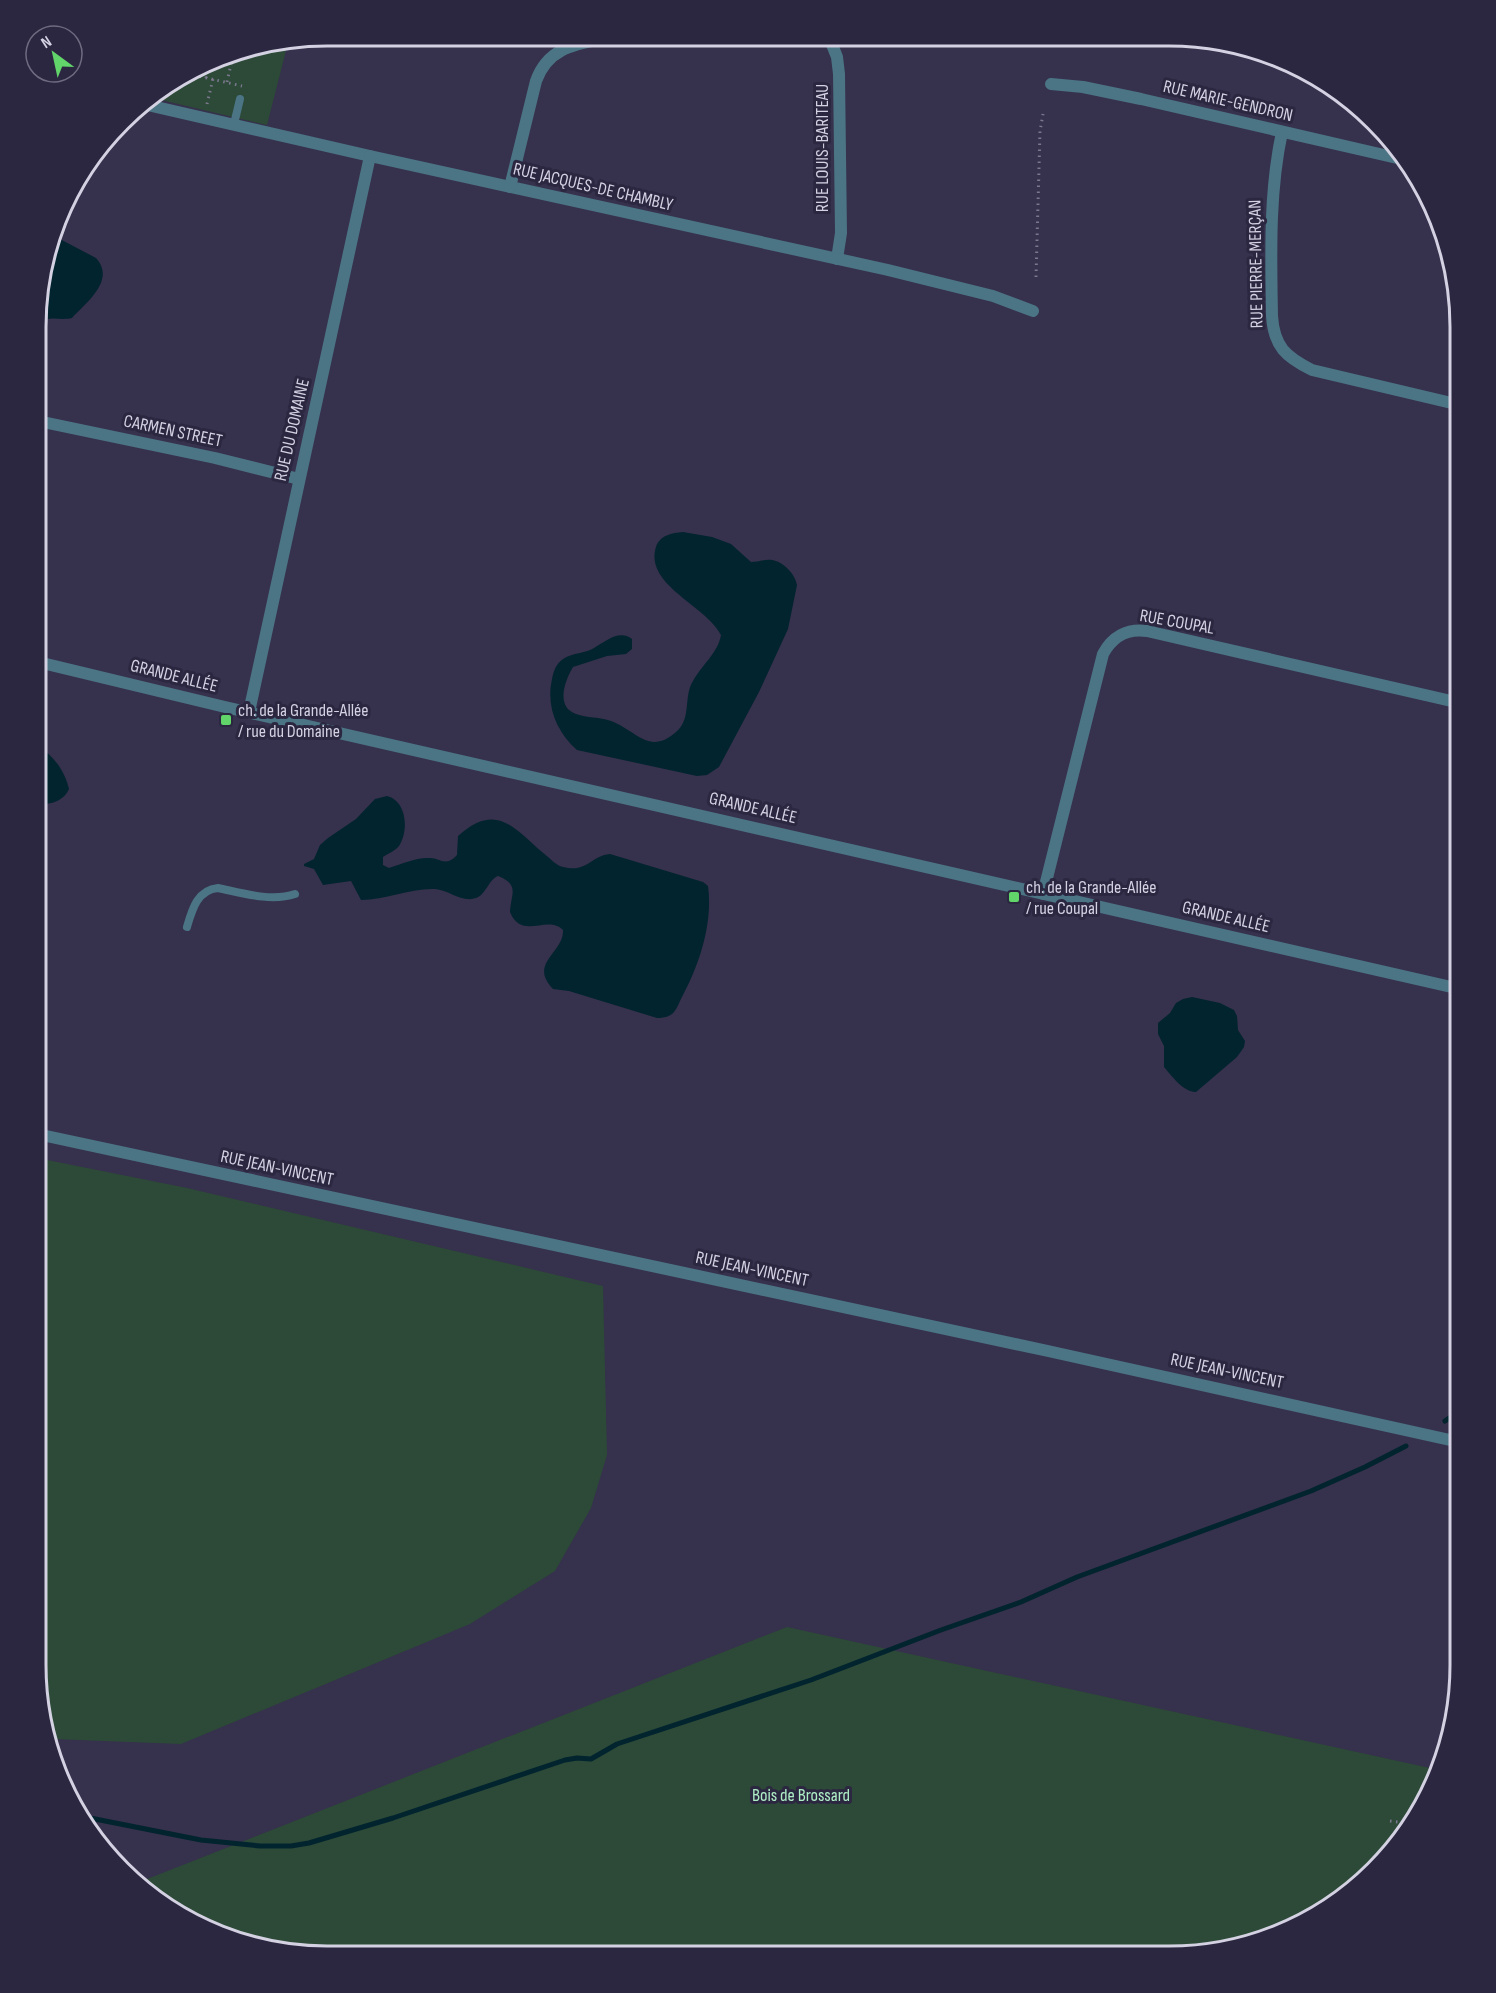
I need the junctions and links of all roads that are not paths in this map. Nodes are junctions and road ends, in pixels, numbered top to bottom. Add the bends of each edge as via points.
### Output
1 (574, 46) edge
2 (832, 46) edge
3 (1051, 84) dead end
4 (240, 99) dead end
5 (153, 106) edge
6 (234, 124) junction
7 (1282, 132) junction
8 (370, 156) junction
9 (1393, 157) edge
10 (510, 187) junction
11 (837, 259) junction
12 (1033, 311) dead end
13 (1450, 403) edge
14 (46, 422) edge
15 (299, 479) junction
16 (46, 664) edge
17 (1450, 701) edge
18 (249, 712) junction
19 (295, 894) dead end
20 (1043, 894) junction
21 (187, 927) dead end
22 (1450, 987) edge
23 (46, 1136) edge
24 (1450, 1440) edge

1 - 10 street via 552,56 541,69
2 - 11 street, RUE LOUIS-BARITEAU via 839,74 841,232
3 - 7 street, RUE MARIE-GENDRON via 1095,89
4 - 6 lane
5 - 6 street, RUE JACQUES-DE CHAMBLY
6 - 8 street, RUE JACQUES-DE CHAMBLY
7 - 9 street, RUE MARIE-GENDRON
7 - 13 street, RUE PIERRE-MERÇAN via 1272,203 1272,316 1279,345 1312,370
8 - 10 street, RUE JACQUES-DE CHAMBLY
8 - 15 street, RUE DU DOMAINE
10 - 11 street, RUE JACQUES-DE CHAMBLY
11 - 12 street, RUE JACQUES-DE CHAMBLY via 981,292
14 - 15 street, CARMEN STREET
15 - 18 street, RUE DU DOMAINE
16 - 18 street, GRANDE ALLÉE
17 - 20 street, RUE COUPAL via 1147,631 1123,633 1102,654
18 - 20 street, GRANDE ALLÉE
19 - 21 lane via 273,897 211,889 194,906
20 - 22 street, GRANDE ALLÉE
23 - 24 street, RUE JEAN-VINCENT

